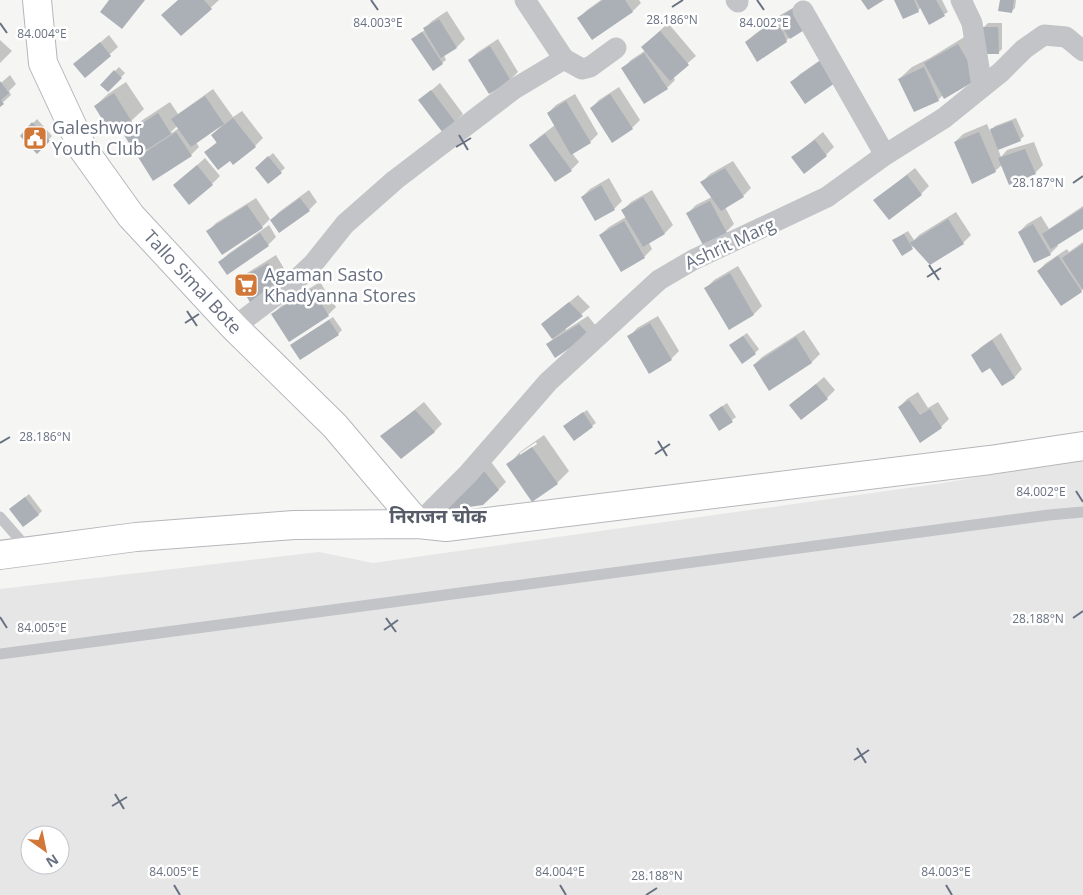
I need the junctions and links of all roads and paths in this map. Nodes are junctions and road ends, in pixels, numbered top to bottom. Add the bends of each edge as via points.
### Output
1 (37, 0) edge
2 (525, 0) edge
3 (961, 0) edge
4 (803, 11) dead end
5 (616, 48) dead end
6 (1083, 51) edge
7 (564, 59) junction
8 (982, 87) junction
9 (885, 155) junction
10 (234, 327) junction
11 (1083, 446) edge
12 (1083, 512) edge
13 (0, 517) edge
14 (418, 524) junction
15 (30, 552) junction
16 (0, 555) edge
17 (0, 654) edge

1 - 10 main road, Tallo Simal Bote via 43,63 83,149 131,216
2 - 7 street
3 - 8 street via 972,23
4 - 9 street
5 - 7 street via 590,67 582,69
6 - 8 street, Ashrit Marg via 1066,36 1044,35
7 - 10 street via 514,89 395,180 345,224 295,281
8 - 9 street, Ashrit Marg via 944,118
9 - 14 street, Ashrit Marg via 827,198 693,260 659,280 548,382 468,474
10 - 14 main road, Tallo Simal Bote via 335,426
11 - 14 main road via 472,524 446,527
12 - 17 lane
13 - 15 lane
14 - 15 main road via 274,527 136,537
15 - 16 main road

